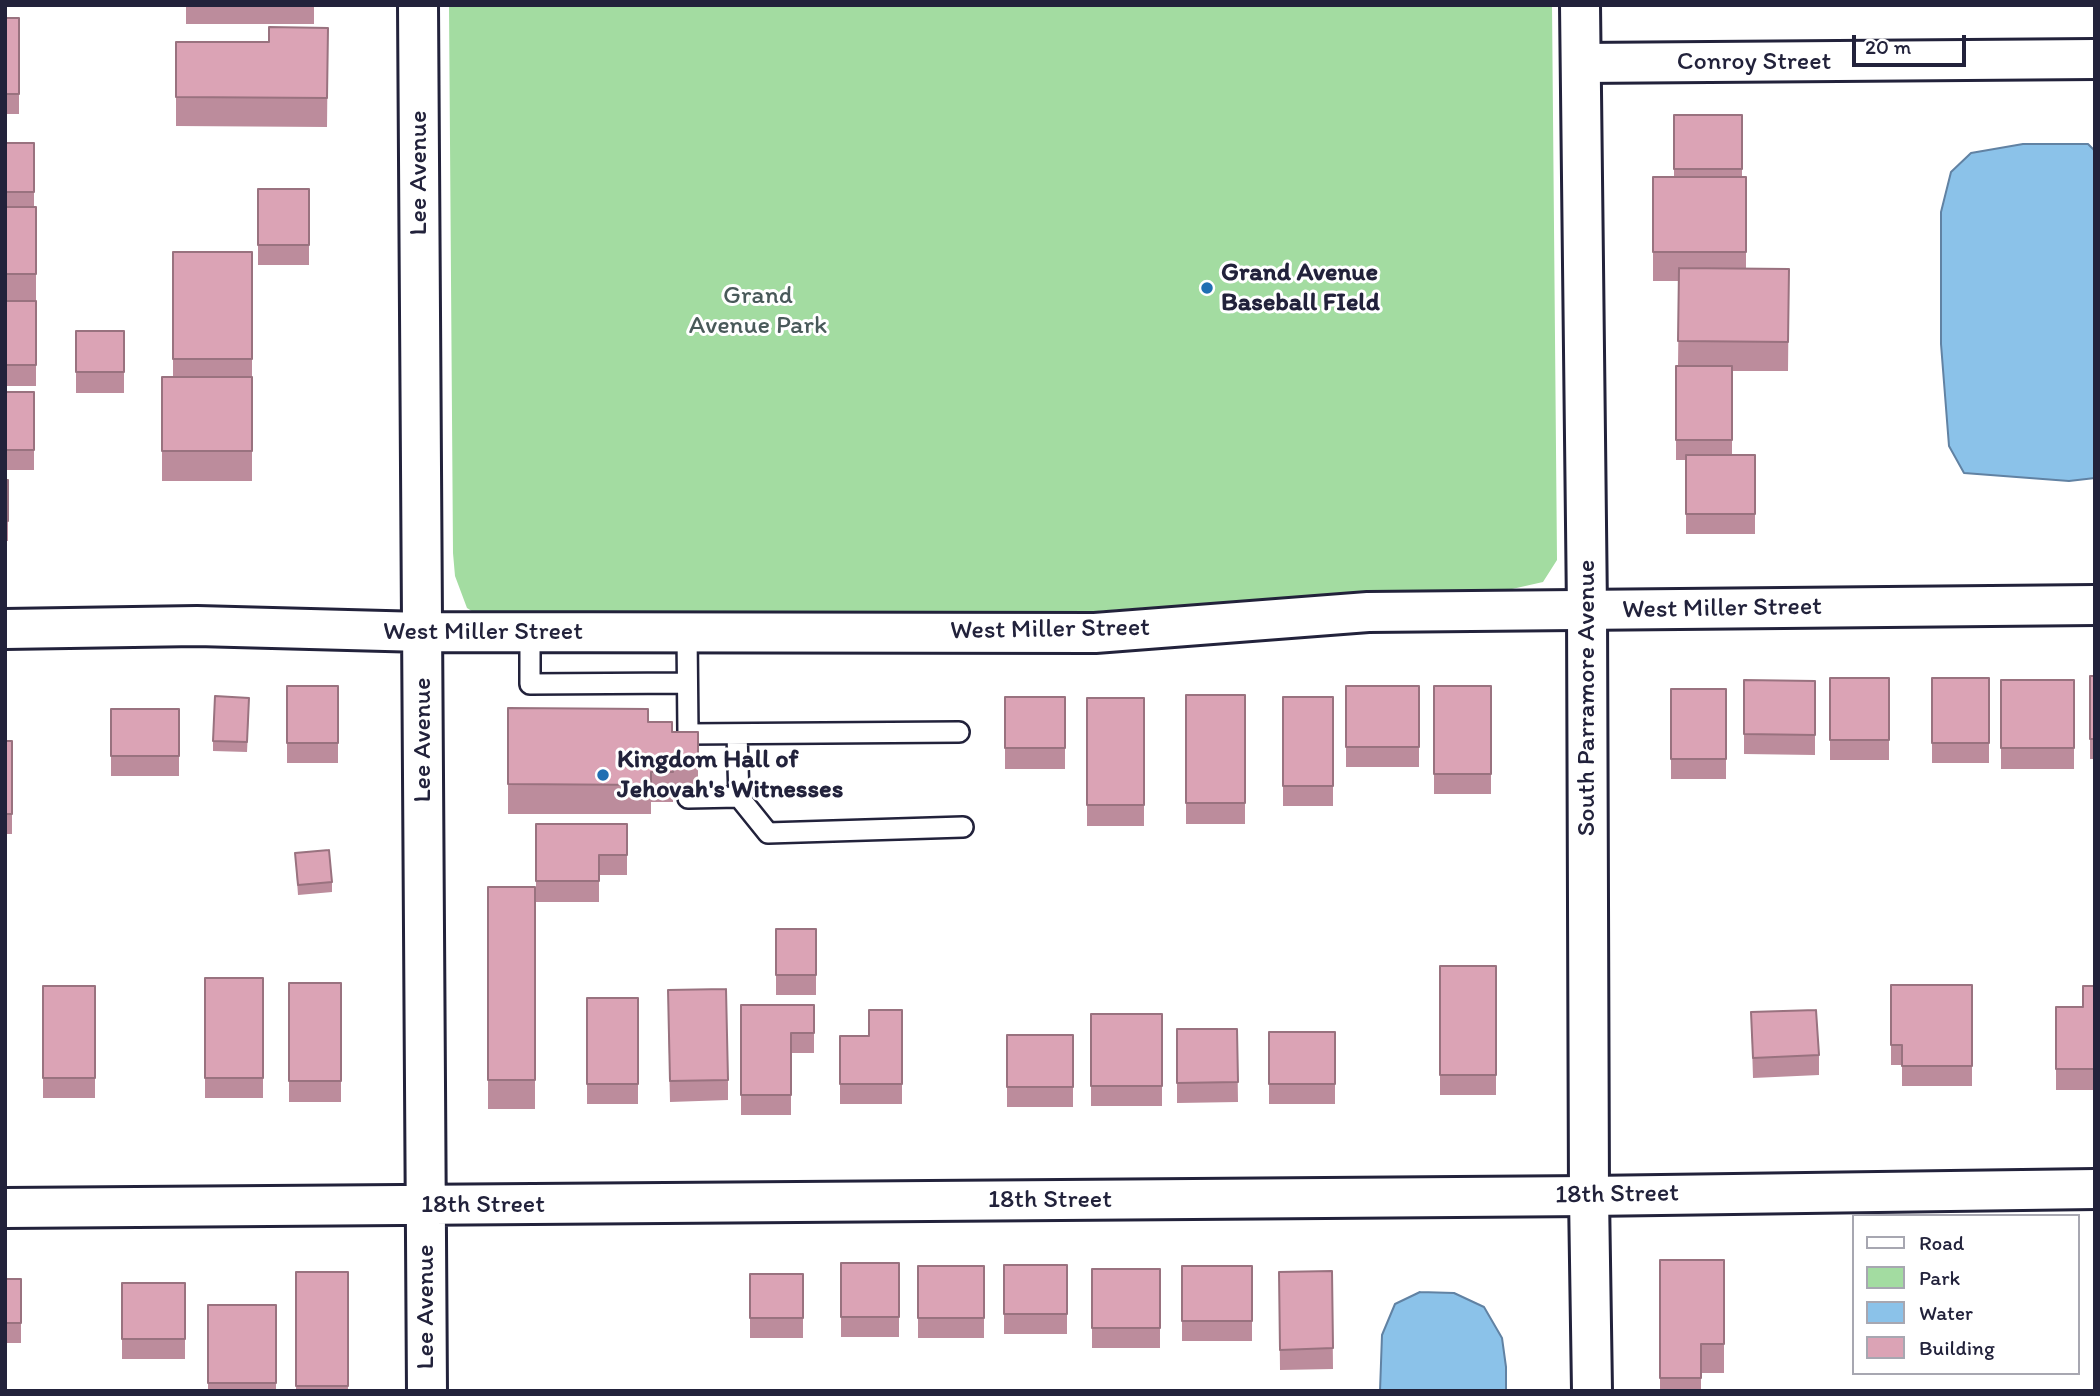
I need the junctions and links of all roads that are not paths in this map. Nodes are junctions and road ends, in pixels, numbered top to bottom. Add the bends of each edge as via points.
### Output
1 (418, 5) edge
2 (1580, 5) edge
3 (2095, 59) edge
4 (1581, 64) junction
5 (2095, 605) edge
6 (1587, 610) junction
7 (5, 629) edge
8 (423, 632) junction
9 (530, 632) junction
10 (687, 632) junction
11 (687, 683) junction
12 (960, 732) dead end
13 (737, 734) junction
14 (688, 789) edge
15 (739, 797) junction
16 (963, 827) dead end
17 (2095, 1189) edge
18 (1589, 1196) junction
19 (426, 1205) junction
20 (5, 1208) edge
21 (427, 1391) edge
22 (1592, 1391) edge

1 - 8 street, Lee Avenue
2 - 4 street, South Parramore Avenue
3 - 4 street, Conroy Street
4 - 6 street, South Parramore Avenue
5 - 6 street, West Miller Street
6 - 10 street, West Miller Street via 1368,612 1095,633
6 - 18 street, South Parramore Avenue
7 - 8 street, West Miller Street via 197,626
8 - 9 street, West Miller Street
8 - 19 street, Lee Avenue
9 - 10 street, West Miller Street
9 - 11 lane via 530,684
10 - 11 lane
11 - 13 lane via 688,741
12 - 13 lane
13 - 15 lane
14 - 15 lane via 688,798
15 - 16 lane via 768,833
17 - 18 street, 18th Street
18 - 19 street, 18th Street
18 - 22 street, South Parramore Avenue
19 - 20 street, 18th Street
19 - 21 street, Lee Avenue

